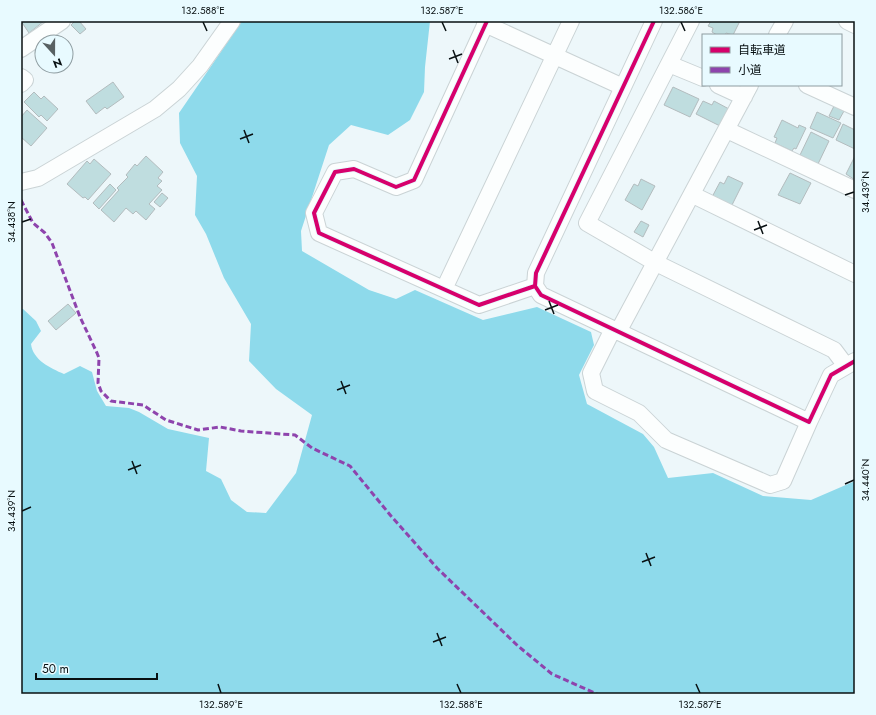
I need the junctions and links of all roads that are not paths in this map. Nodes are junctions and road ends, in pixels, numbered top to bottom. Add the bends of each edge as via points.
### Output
1 (62, 21) edge
2 (232, 21) edge
3 (571, 21) edge
4 (654, 21) edge
5 (691, 21) edge
6 (785, 21) edge
7 (847, 21) edge
8 (486, 23) edge
9 (855, 25) edge
10 (778, 34) edge
11 (21, 49) edge
12 (555, 56) junction
13 (669, 64) junction
14 (21, 77) edge
15 (702, 78) edge
16 (21, 84) edge
17 (723, 86) edge
18 (809, 86) edge
19 (623, 87) junction
20 (747, 91) edge
21 (855, 107) edge
22 (727, 130) junction
23 (21, 182) edge
24 (855, 190) edge
25 (693, 195) junction
26 (656, 263) junction
27 (855, 274) edge
28 (535, 286) junction
29 (444, 289) junction
30 (616, 330) junction
31 (850, 364) edge
32 (809, 422) junction

1 - 11 street
2 - 23 street via 200,66 156,109 38,178
3 - 12 street
4 - 19 street
5 - 13 street
6 - 10 street
7 - 9 street
8 - 12 street
8 - 29 street via 414,180 396,187 354,169 335,172 314,213 319,233
12 - 19 street
12 - 29 street
13 - 15 street
13 - 26 street via 587,223
14 - 16 street via 25,80
17 - 20 street
18 - 21 street
19 - 28 street via 536,273
20 - 22 street
22 - 24 street
22 - 25 street
25 - 26 street
25 - 27 street
26 - 30 street
26 - 31 street via 834,350
28 - 29 street via 479,305
28 - 30 street via 541,295
30 - 32 street
30 - 32 street via 591,373 596,391 639,413 666,440 770,485 783,480
31 - 32 street via 831,375

